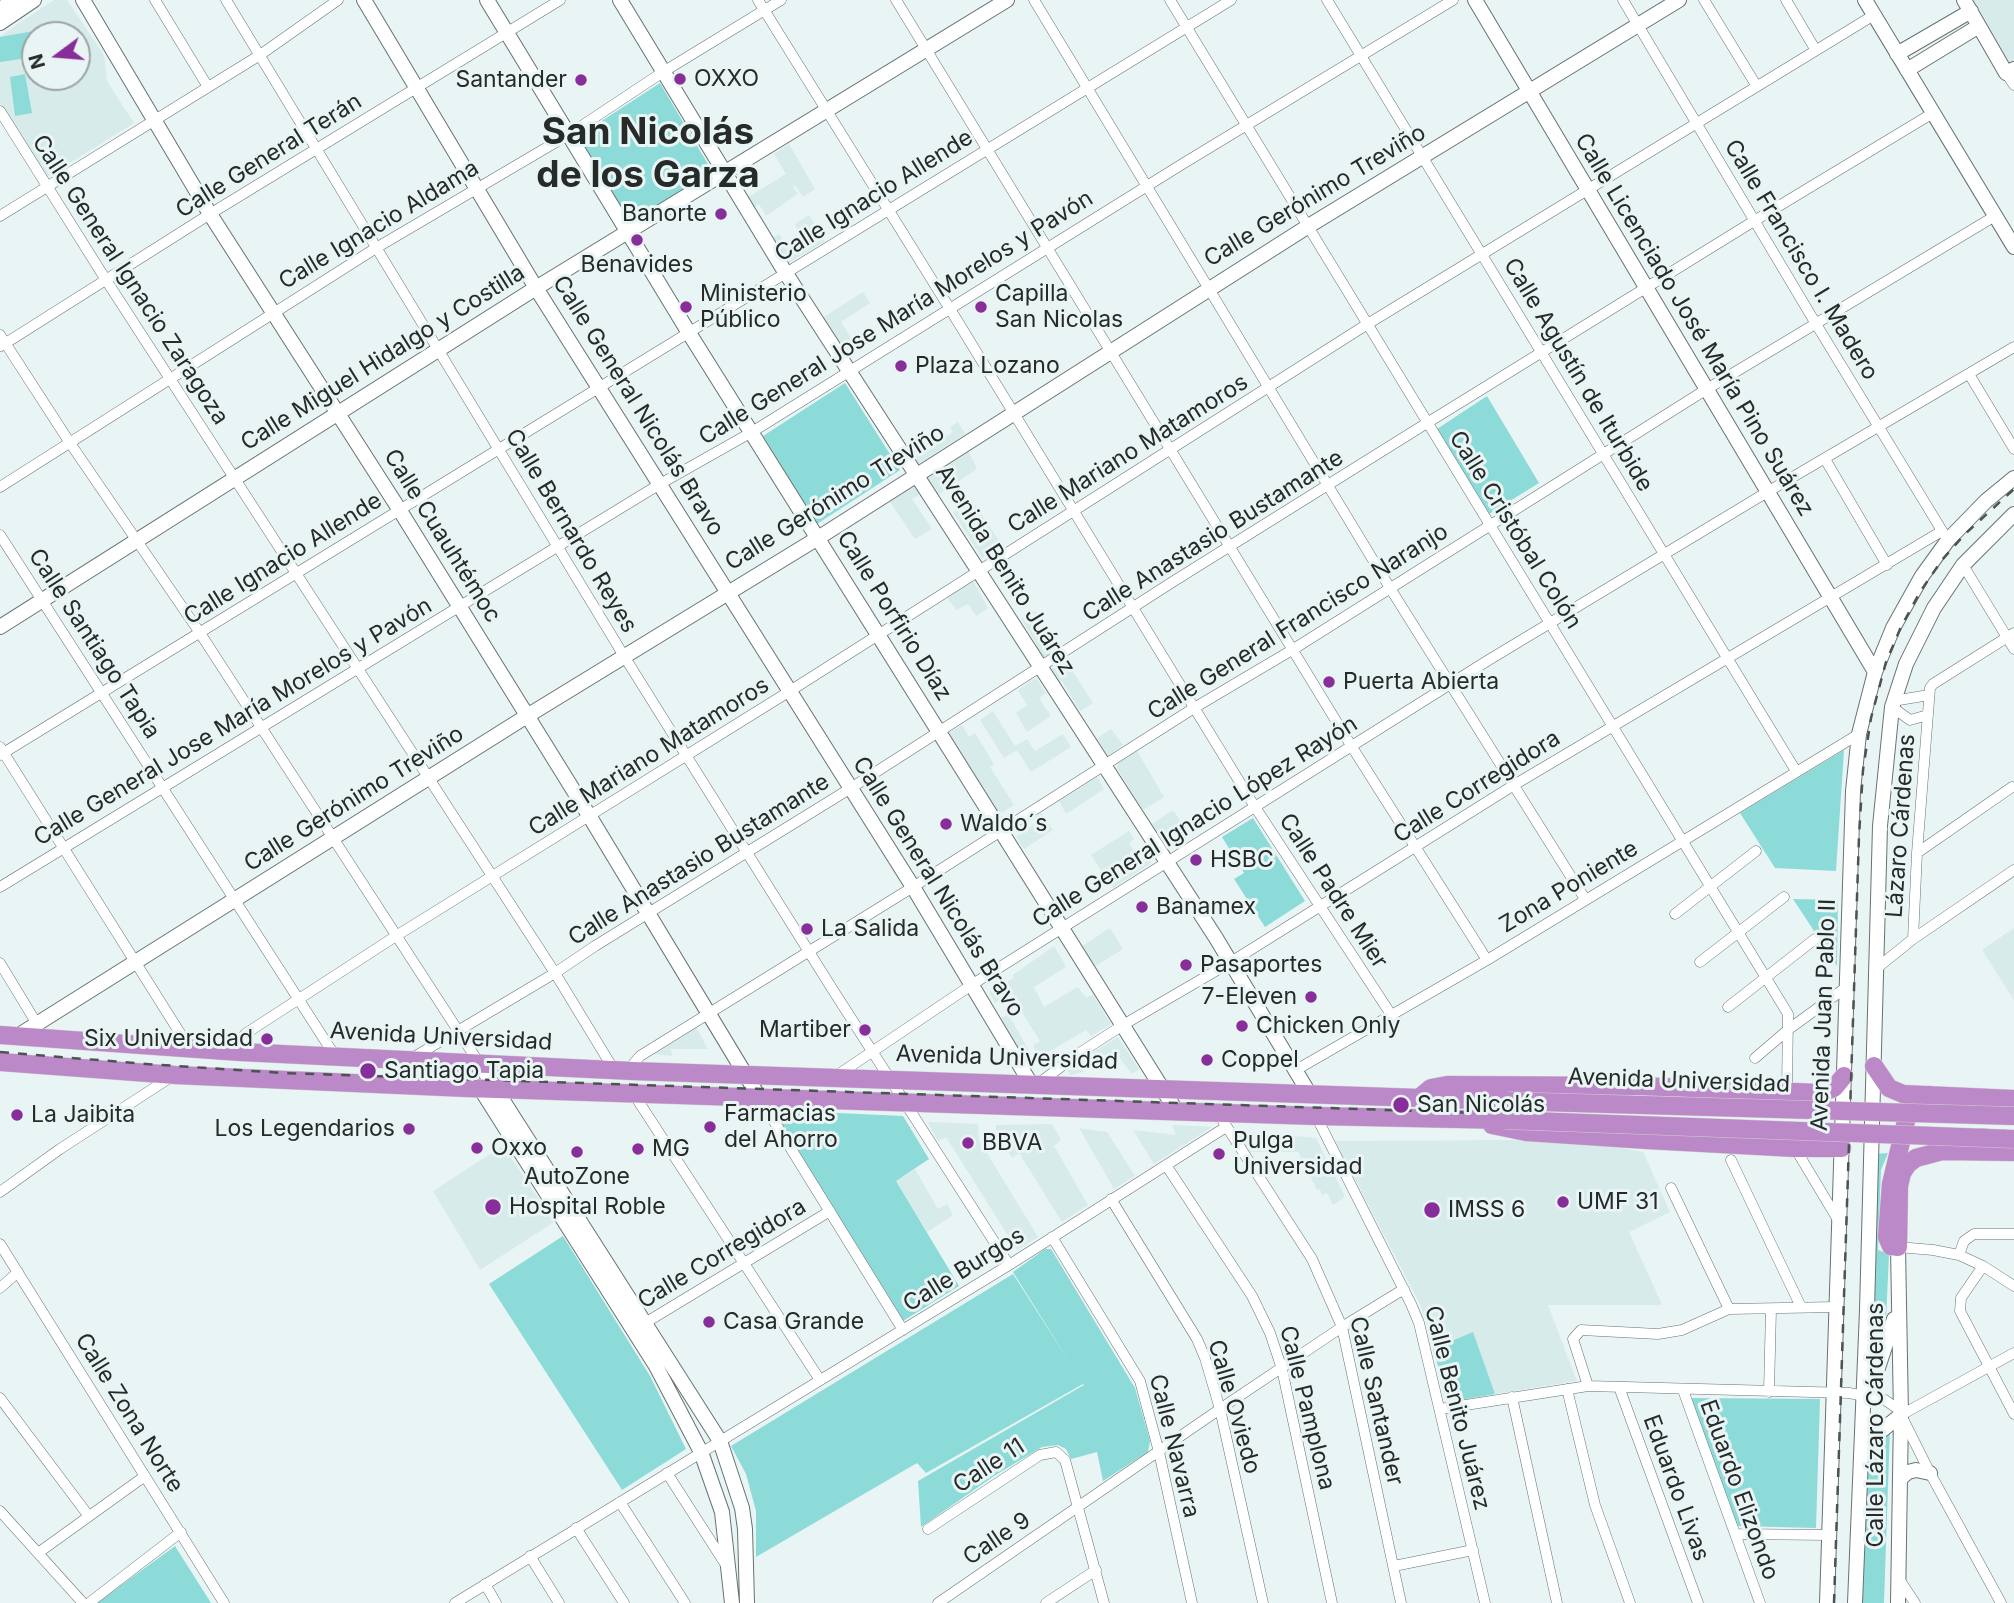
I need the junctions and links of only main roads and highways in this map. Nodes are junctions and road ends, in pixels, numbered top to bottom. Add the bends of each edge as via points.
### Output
1 (8, 1036) edge
2 (0, 1062) edge
3 (1874, 1066) road end
4 (1844, 1076) road end
5 (1768, 1091) junction
6 (1930, 1095) junction
7 (1950, 1096) junction
8 (1419, 1098) junction
9 (2014, 1099) edge
10 (2014, 1116) edge
11 (1475, 1120) junction
12 (2014, 1139) edge
13 (1772, 1147) junction
14 (1842, 1148) road end
15 (1942, 1152) junction
16 (2014, 1152) edge

1 - 8 highway, Avenida Universidad via 623,1070
2 - 11 highway, Avenida Universidad via 488,1089 1177,1112 1222,1120 1316,1116
3 - 6 highway via 1895,1092
4 - 5 highway via 1825,1093
5 - 8 highway via 1447,1085 1431,1088
5 - 13 highway via 1777,1097 1786,1118 1780,1139
6 - 7 highway
6 - 15 highway via 1908,1113 1894,1169 1889,1245 1898,1247 1902,1173 1916,1158
7 - 9 highway
7 - 15 highway via 1928,1119 1932,1141
8 - 10 highway, Avenida Universidad, bridge
11 - 12 highway, Avenida Universidad, bridge
11 - 13 highway via 1526,1132
13 - 14 highway
15 - 16 highway

